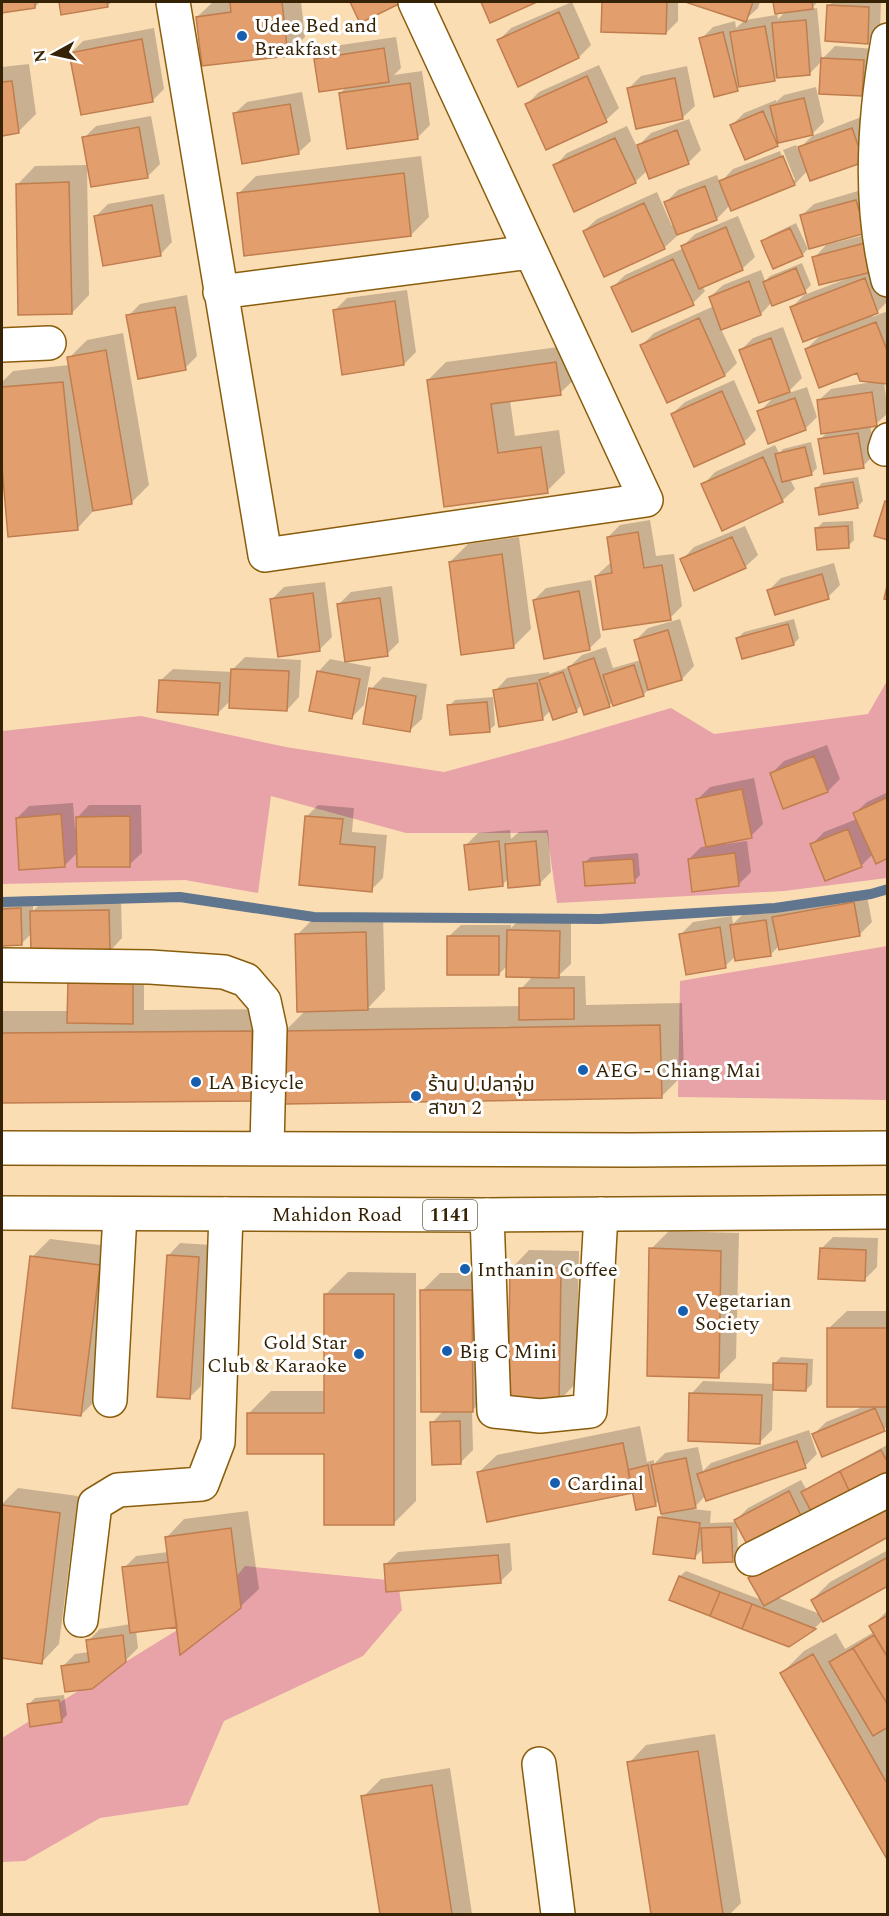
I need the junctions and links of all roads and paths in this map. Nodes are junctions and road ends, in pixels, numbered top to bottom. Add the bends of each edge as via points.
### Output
1 (173, 2) edge
2 (415, 2) edge
3 (888, 40) edge
4 (531, 252) junction
5 (888, 280) edge
6 (220, 292) junction
7 (49, 343) dead end
8 (2, 345) edge
9 (2, 965) edge
10 (2, 1148) edge
11 (267, 1148) junction
12 (888, 1148) edge
13 (888, 1212) edge
14 (2, 1213) edge
15 (120, 1214) junction
16 (226, 1214) junction
17 (601, 1214) junction
18 (487, 1215) junction
19 (110, 1400) dead end
20 (888, 1490) edge
21 (752, 1559) dead end
22 (81, 1620) dead end
23 (539, 1764) dead end
24 (558, 1914) edge

1 - 6 street
2 - 4 street
3 - 5 street via 874,166 880,252
4 - 6 street
4 - 6 street via 646,500 265,555
7 - 8 street
9 - 11 street via 150,967 224,972 246,980 264,1001 270,1029
10 - 11 street
11 - 12 street
13 - 17 street, Mahidon Road / 1141
14 - 15 street, Mahidon Road / 1141
15 - 16 street, Mahidon Road / 1141
15 - 19 street
16 - 18 street, Mahidon Road / 1141
16 - 22 street via 218,1442 202,1484 118,1490 95,1504
17 - 18 street, Mahidon Road / 1141
17 - 18 street via 590,1411 540,1416 494,1411
20 - 21 street
23 - 24 street

